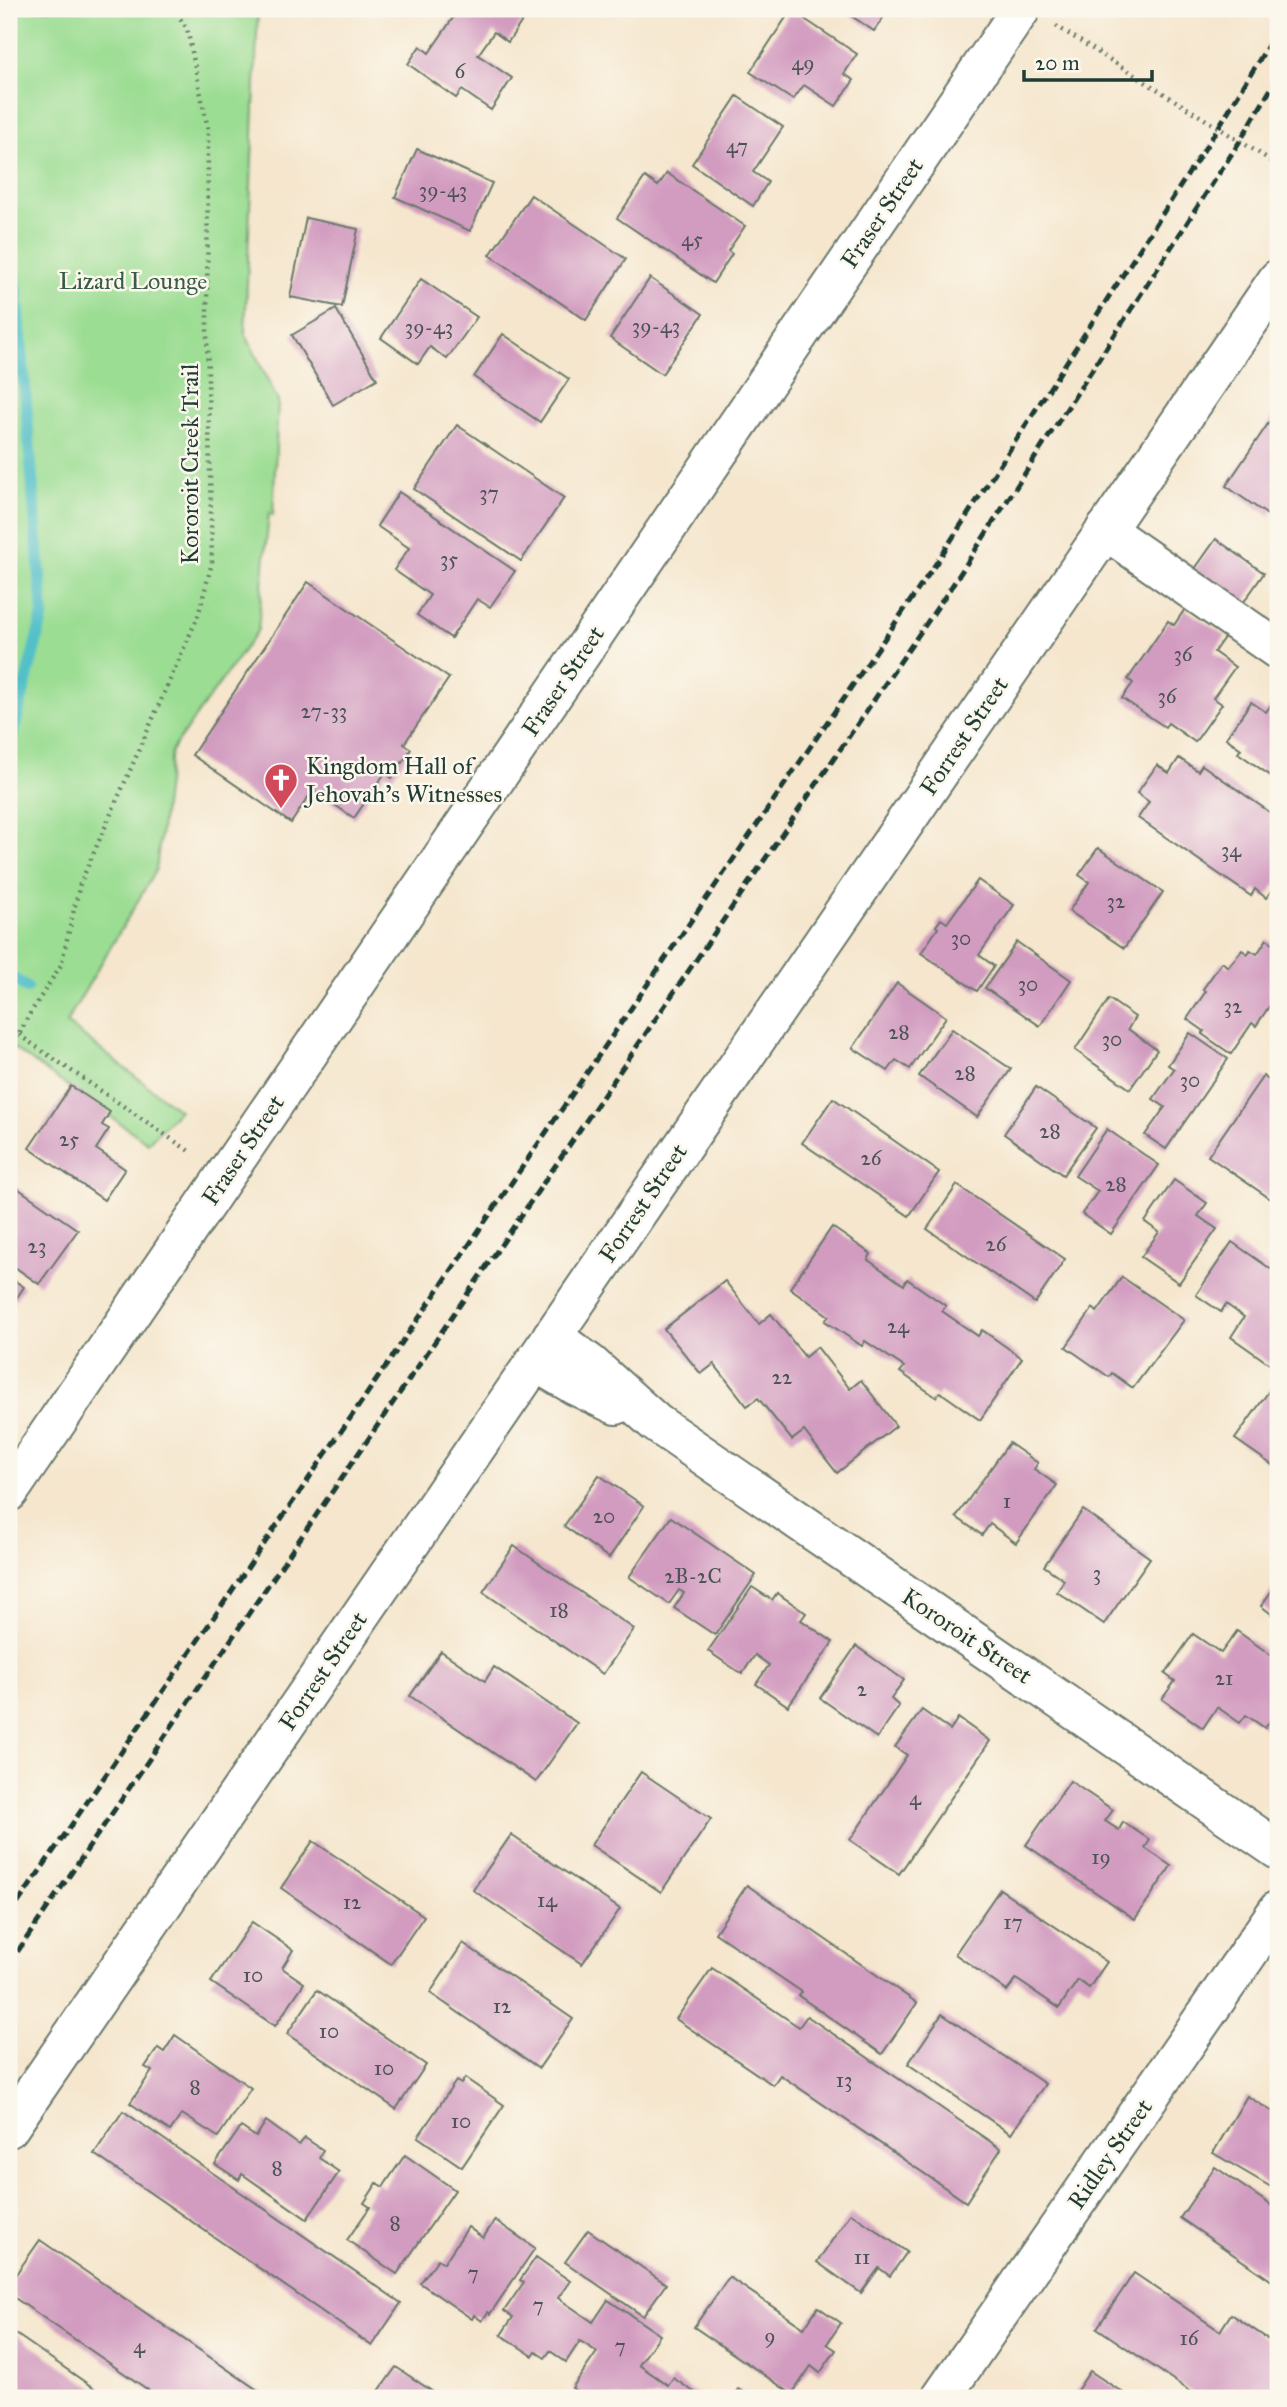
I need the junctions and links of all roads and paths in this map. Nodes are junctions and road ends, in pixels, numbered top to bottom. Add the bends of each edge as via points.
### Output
1 (173, 9) edge
2 (1036, 16) edge
3 (1278, 165) edge
4 (1278, 279) edge
5 (1105, 530) junction
6 (1278, 650) edge
7 (9, 1019) edge
8 (19, 1035) junction
9 (226, 1176) junction
10 (544, 1349) junction
11 (9, 1492) edge
12 (1278, 1850) edge
13 (1278, 1910) edge
14 (9, 2128) edge
15 (942, 2398) edge

1 - 8 path, Kororoit Creek Trail via 187,28 208,129 212,563 198,617 80,884 61,965
2 - 3 path
2 - 9 street, Fraser Street
4 - 5 street, Forrest Street
5 - 6 street
5 - 10 street, Forrest Street
7 - 8 path
8 - 9 path
9 - 11 street, Fraser Street
10 - 12 street, Kororoit Street via 589,1363 656,1423
10 - 14 street, Forrest Street
13 - 15 street, Ridley Street

